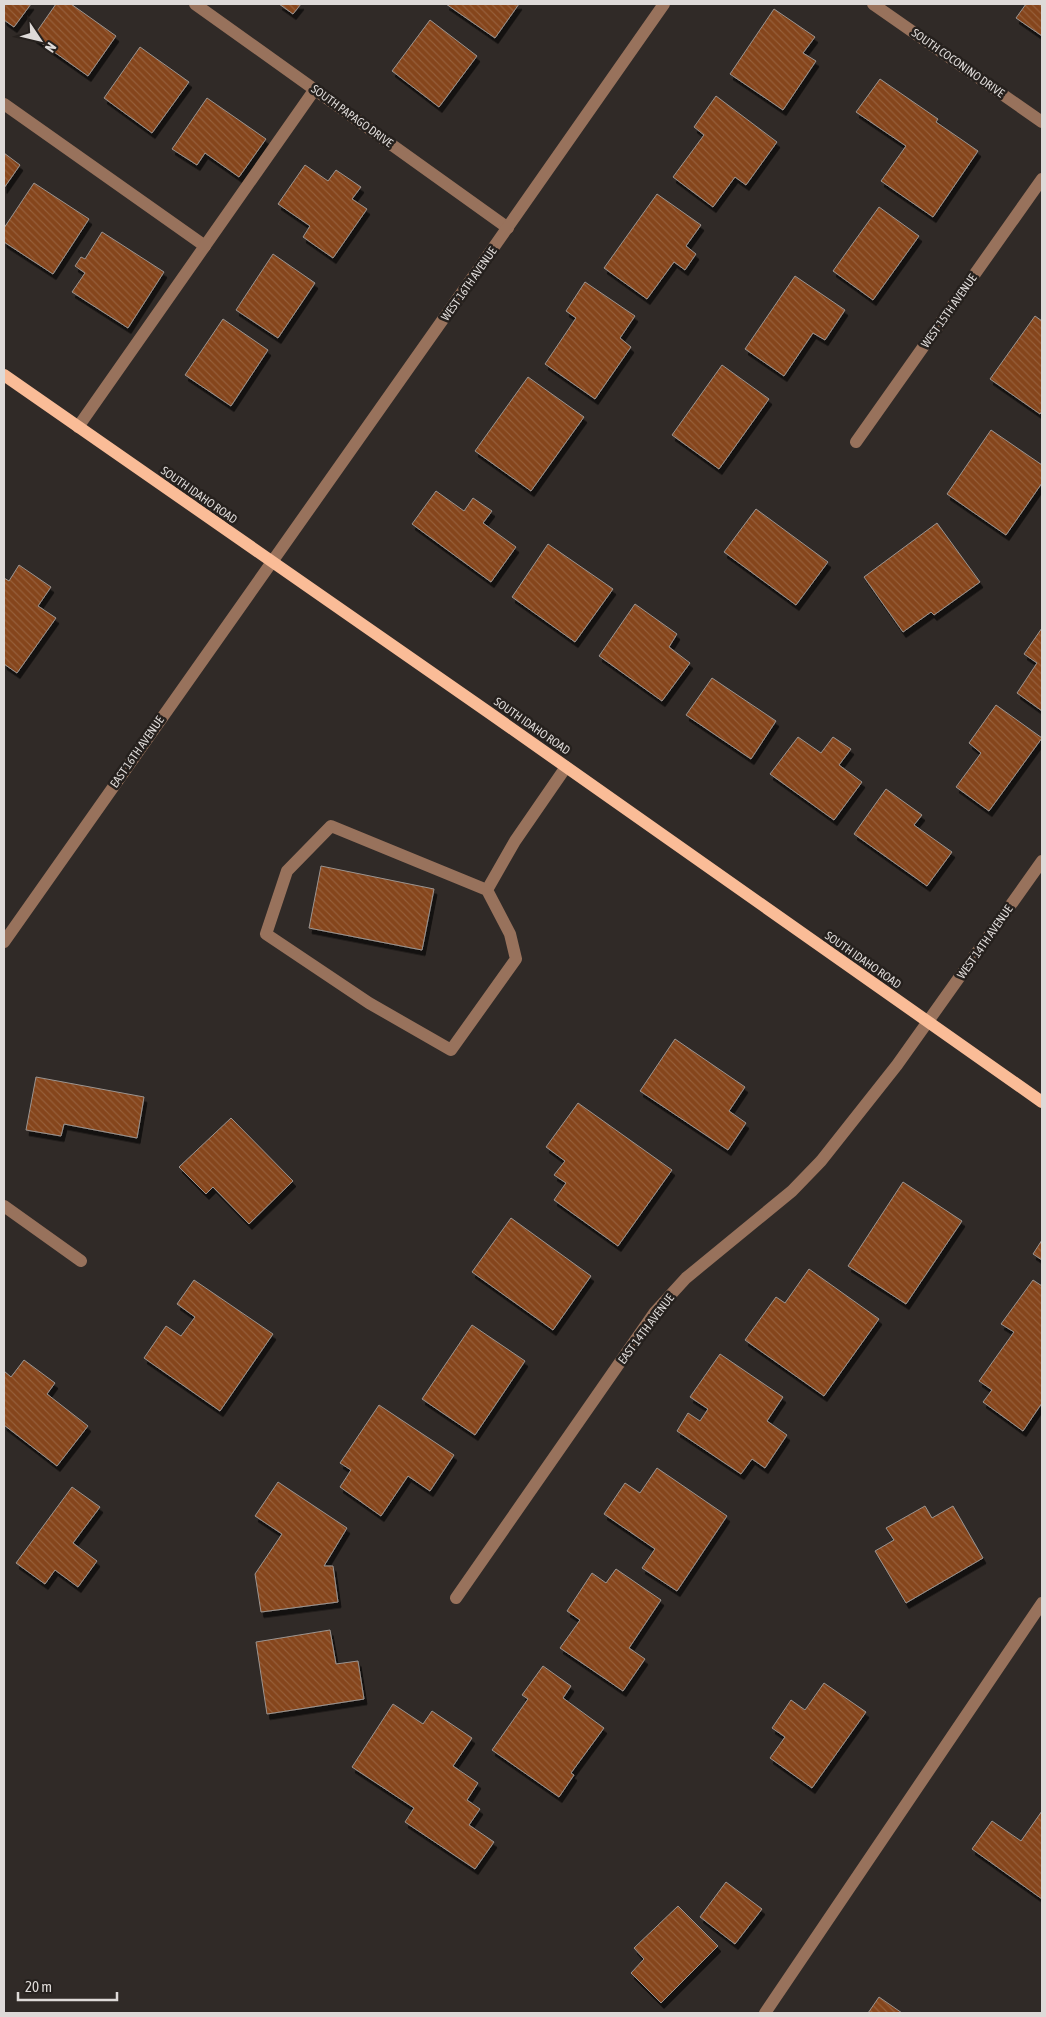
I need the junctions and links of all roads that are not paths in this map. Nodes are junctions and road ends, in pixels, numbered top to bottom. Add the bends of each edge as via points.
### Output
1 (195, 4) edge
2 (664, 4) edge
3 (873, 4) edge
4 (315, 89) junction
5 (4, 104) edge
6 (1042, 122) edge
7 (1042, 179) edge
8 (508, 228) junction
9 (205, 246) junction
10 (4, 375) edge
11 (78, 427) junction
12 (856, 442) dead end
13 (270, 561) junction
14 (566, 767) junction
15 (1042, 861) edge
16 (487, 890) junction
17 (4, 942) edge
18 (928, 1023) junction
19 (1042, 1102) edge
20 (4, 1206) edge
21 (81, 1261) dead end
22 (456, 1598) dead end
23 (1042, 1603) edge
24 (765, 2013) edge

1 - 4 street, SOUTH PAPAGO DRIVE
2 - 8 street, WEST 16TH AVENUE
3 - 6 street, SOUTH COCONINO DRIVE
4 - 8 street, SOUTH PAPAGO DRIVE
4 - 9 street
5 - 9 street
7 - 12 street, WEST 15TH AVENUE
8 - 13 street, WEST 16TH AVENUE
9 - 11 street
10 - 11 main road, SOUTH IDAHO ROAD
11 - 13 main road, SOUTH IDAHO ROAD
13 - 14 main road, SOUTH IDAHO ROAD
13 - 17 street, EAST 16TH AVENUE
14 - 16 street via 515,841
14 - 18 main road, SOUTH IDAHO ROAD
15 - 18 street, WEST 14TH AVENUE
16 - 16 street via 510,934 516,959 451,1050 369,1003 266,934 287,871 330,826
18 - 19 main road, SOUTH IDAHO ROAD
18 - 22 street, EAST 14TH AVENUE via 821,1161 792,1191 686,1278 655,1312
20 - 21 street
23 - 24 street

